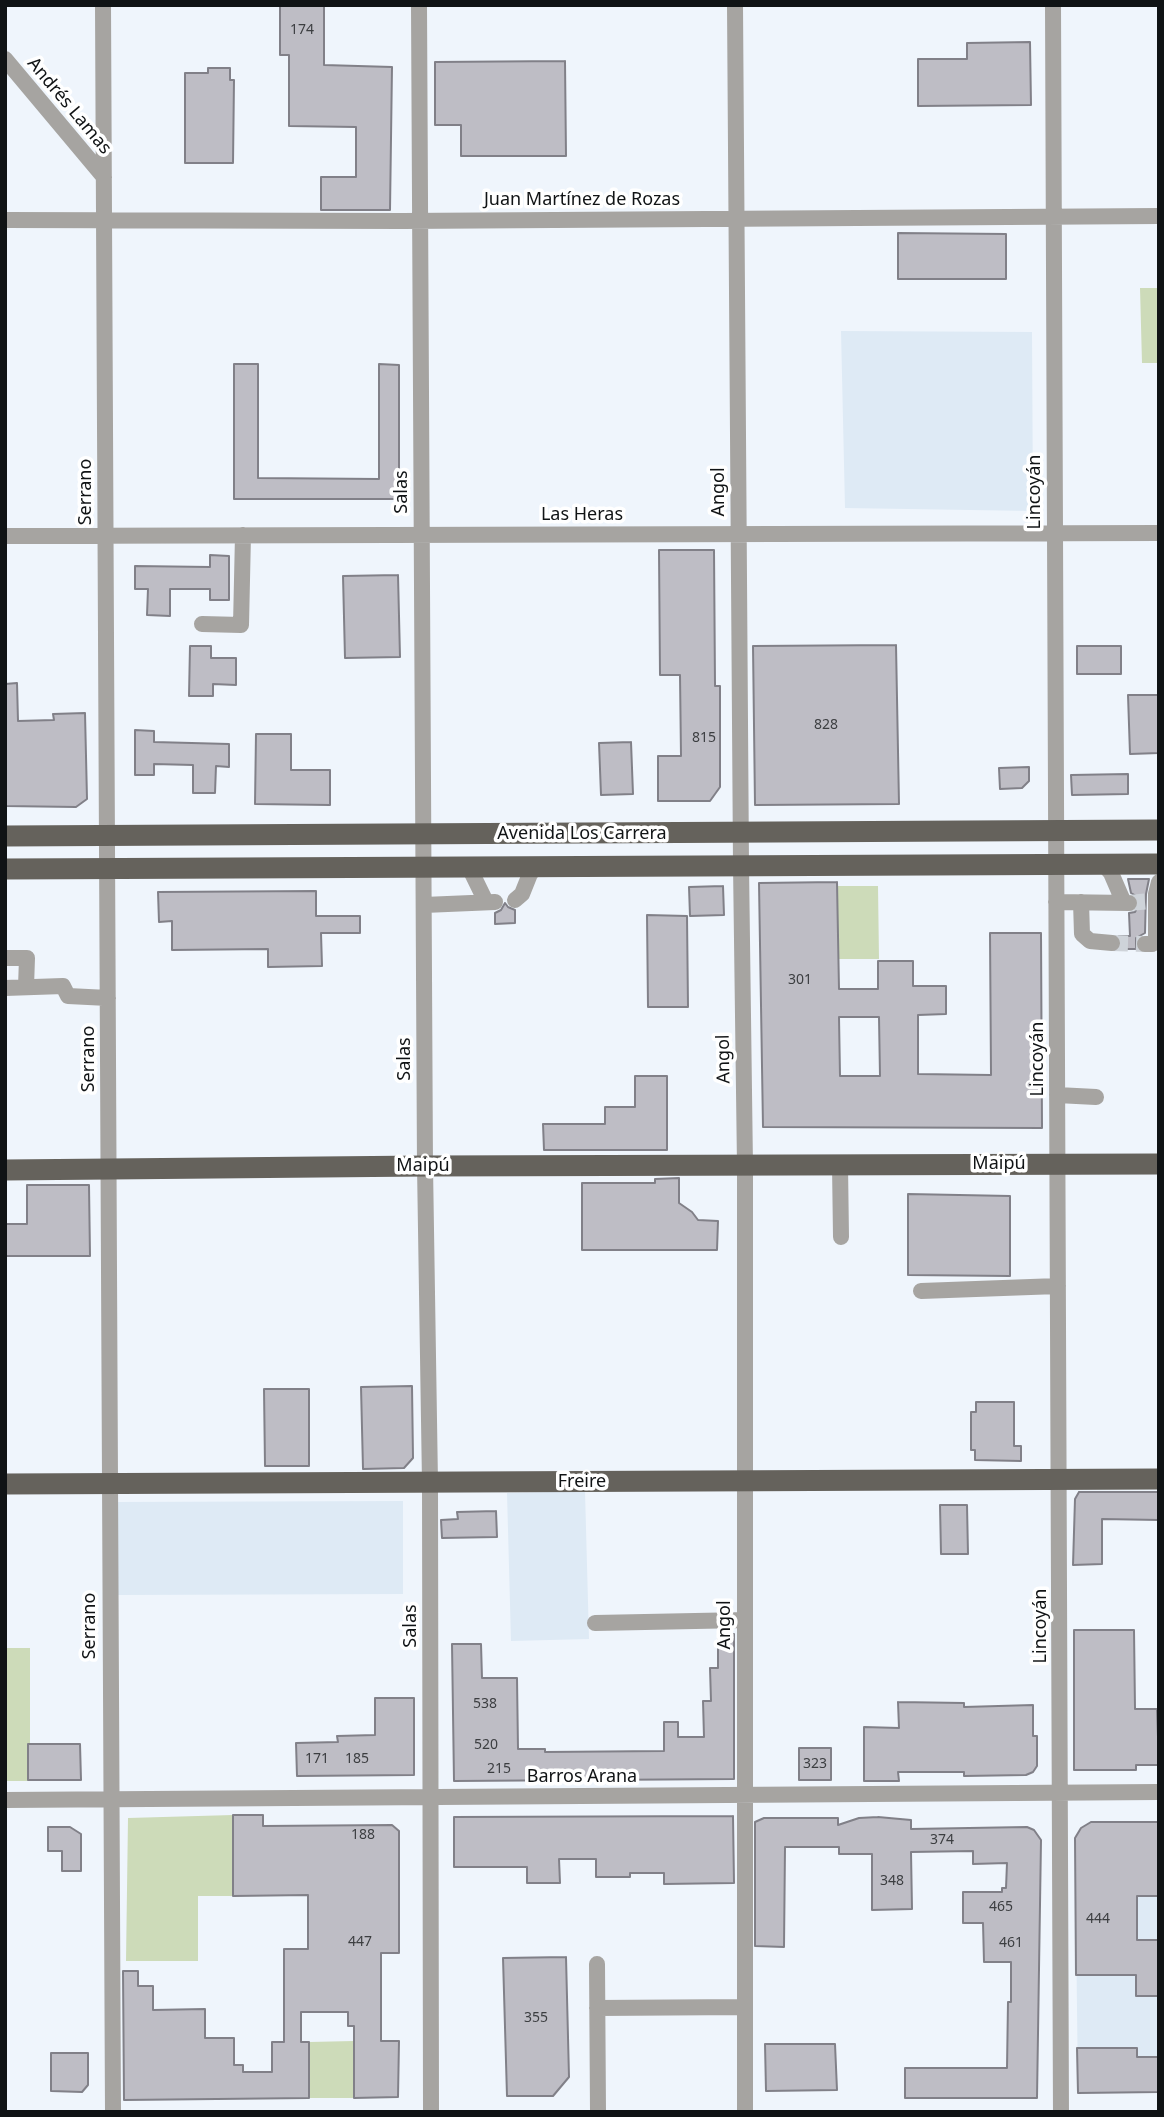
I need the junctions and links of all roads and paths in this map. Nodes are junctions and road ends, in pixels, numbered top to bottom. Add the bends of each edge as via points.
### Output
1 (103, 5) edge
2 (419, 5) edge
3 (735, 5) edge
4 (1053, 5) edge
5 (5, 59) edge
6 (104, 177) junction
7 (1159, 216) edge
8 (1054, 217) junction
9 (737, 219) junction
10 (5, 220) edge
11 (104, 220) junction
12 (420, 220) junction
13 (1054, 533) junction
14 (1159, 533) edge
15 (739, 534) junction
16 (243, 535) junction
17 (422, 535) junction
18 (5, 536) edge
19 (105, 536) junction
20 (202, 624) dead end
21 (1159, 830) edge
22 (1056, 831) junction
23 (107, 834) junction
24 (424, 834) junction
25 (740, 834) junction
26 (5, 836) edge
27 (1056, 864) junction
28 (1103, 864) junction
29 (1159, 864) edge
30 (468, 865) junction
31 (538, 865) junction
32 (424, 866) junction
33 (741, 866) junction
34 (108, 868) junction
35 (5, 869) edge
36 (1155, 892) edge
37 (515, 900) dead end
38 (1056, 902) junction
39 (1081, 902) junction
40 (424, 905) junction
41 (1112, 943) tunnel mouth
42 (1150, 943) dead end
43 (5, 958) edge
44 (5, 988) edge
45 (26, 988) junction
46 (108, 998) junction
47 (1057, 1095) junction
48 (1096, 1097) dead end
49 (1058, 1164) junction
50 (1159, 1164) edge
51 (840, 1165) junction
52 (425, 1166) junction
53 (746, 1166) junction
54 (5, 1170) edge
55 (108, 1170) junction
56 (841, 1237) dead end
57 (1058, 1286) junction
58 (921, 1291) dead end
59 (1059, 1479) junction
60 (1159, 1479) edge
61 (745, 1481) junction
62 (430, 1483) junction
63 (5, 1485) edge
64 (109, 1485) junction
65 (745, 1620) junction
66 (595, 1623) dead end
67 (1061, 1793) junction
68 (1159, 1793) edge
69 (744, 1794) junction
70 (430, 1797) junction
71 (111, 1799) junction
72 (5, 1800) edge
73 (597, 1964) dead end
74 (745, 2007) junction
75 (597, 2008) junction
76 (113, 2112) edge
77 (431, 2112) edge
78 (598, 2112) edge
79 (745, 2112) edge
80 (1061, 2112) edge

1 - 6 street, Serrano
2 - 12 street, Salas
3 - 9 street, Angol
4 - 8 street, Lincoyán
5 - 6 street, Andrés Lamas
6 - 11 street, Serrano
7 - 8 street, Juan Martínez de Rozas
8 - 9 street, Juan Martínez de Rozas
8 - 13 street, Lincoyán
9 - 12 street, Juan Martínez de Rozas
9 - 15 street, Angol
10 - 11 street, Juan Martínez de Rozas
11 - 12 street, Juan Martínez de Rozas
11 - 19 street, Serrano
12 - 17 street, Salas
13 - 14 street, Las Heras
13 - 15 street, Las Heras
13 - 22 street, Lincoyán
15 - 17 street, Las Heras
15 - 25 street, Angol
16 - 17 street, Las Heras
16 - 19 street, Las Heras
16 - 20 street via 241,625
17 - 24 street, Salas
18 - 19 street, Las Heras
19 - 23 street, Serrano
21 - 22 main road, Avenida Los Carrera
22 - 25 main road, Avenida Los Carrera
22 - 27 street, Lincoyán
23 - 24 main road, Avenida Los Carrera
23 - 26 main road, Avenida Los Carrera
23 - 34 street, Serrano
24 - 25 main road, Avenida Los Carrera
24 - 32 street, Salas
25 - 33 street, Angol
27 - 28 main road, Avenida Los Carrera
27 - 33 main road, Avenida Los Carrera
27 - 38 street, Lincoyán
28 - 29 main road, Avenida Los Carrera
28 - 39 street via 1127,903
30 - 31 main road, Avenida Los Carrera
30 - 32 main road, Avenida Los Carrera
30 - 40 street via 490,902
31 - 33 main road, Avenida Los Carrera
31 - 37 street
32 - 34 main road, Avenida Los Carrera
32 - 40 street, Salas
33 - 53 street, Angol
34 - 35 main road, Avenida Los Carrera
34 - 46 street, Serrano
36 - 42 street
38 - 39 street
38 - 47 street, Lincoyán
39 - 41 street via 1082,934 1090,941
40 - 52 street, Salas
43 - 45 street via 27,958
44 - 45 street
45 - 46 street via 62,986 68,996
46 - 55 street, Serrano
47 - 48 street
47 - 49 street, Lincoyán
49 - 50 main road, Maipú
49 - 51 main road, Maipú
49 - 57 street, Lincoyán
51 - 53 main road, Maipú
51 - 56 street
52 - 53 main road, Maipú
52 - 55 main road, Maipú
52 - 62 street, Salas
53 - 61 street, Angol
54 - 55 main road, Maipú
55 - 64 street, Serrano
57 - 58 street
57 - 59 street, Lincoyán
59 - 60 main road, Freire
59 - 61 main road, Freire
59 - 67 street, Lincoyán
61 - 62 main road, Freire
61 - 65 street, Angol
62 - 64 main road, Freire
62 - 70 street, Salas
63 - 64 main road, Freire
64 - 71 street, Serrano
65 - 66 street
65 - 69 street, Angol
67 - 68 street, Barros Arana
67 - 69 street, Barros Arana
67 - 80 street, Lincoyán
69 - 70 street, Barros Arana
69 - 74 street, Angol
70 - 71 street, Barros Arana
70 - 77 street, Salas
71 - 72 street, Barros Arana
71 - 76 street, Serrano
73 - 75 street
74 - 75 street
74 - 79 street, Angol
75 - 78 street

